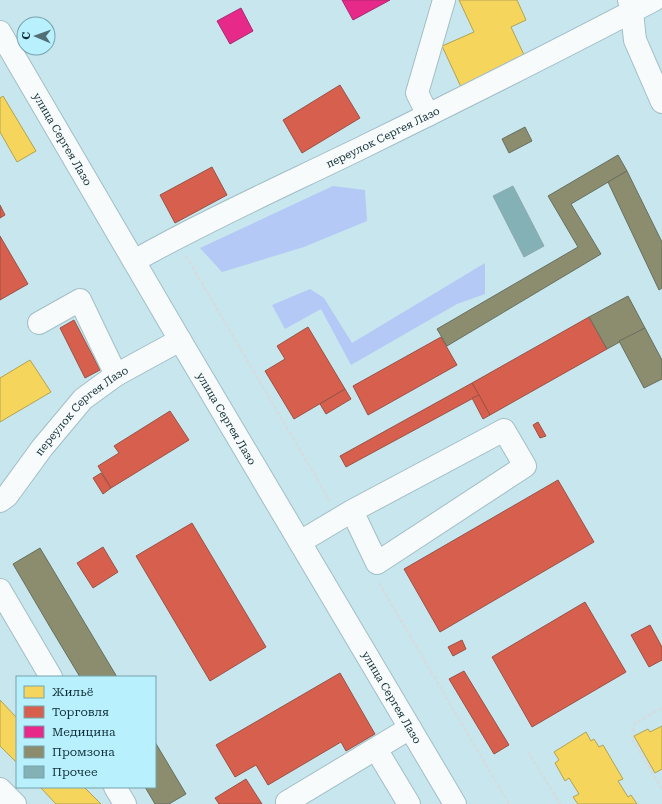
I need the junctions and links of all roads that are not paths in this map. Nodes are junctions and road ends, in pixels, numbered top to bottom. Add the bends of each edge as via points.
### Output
1 (444, 0) edge
2 (654, 0) edge
3 (630, 6) edge
4 (0, 32) edge
5 (662, 102) edge
6 (428, 115) junction
7 (134, 261) junction
8 (40, 323) dead end
9 (180, 340) junction
10 (116, 375) junction
11 (0, 501) edge
12 (352, 512) junction
13 (300, 542) junction
14 (0, 590) edge
15 (50, 676) edge
16 (410, 728) junction
17 (376, 749) junction
18 (116, 788) edge
19 (0, 789) edge
20 (15, 804) edge
21 (125, 804) edge
22 (286, 804) edge
23 (409, 804) edge
24 (455, 804) edge

1 - 6 street via 417,93
2 - 3 street, переулок Сергея Лазо
3 - 5 street via 635,40
3 - 6 street, переулок Сергея Лазо
4 - 7 street, улица Сергея Лазо
6 - 7 street, переулок Сергея Лазо
7 - 9 street, улица Сергея Лазо
8 - 10 street via 80,300
9 - 10 street, переулок Сергея Лазо
9 - 13 street, улица Сергея Лазо
10 - 11 street, переулок Сергея Лазо via 83,398
12 - 12 street via 504,430 525,466 378,563
12 - 13 street
13 - 16 street, улица Сергея Лазо
14 - 15 street
16 - 17 street
16 - 24 street, улица Сергея Лазо
17 - 22 street
17 - 23 street
18 - 21 street
19 - 20 street

